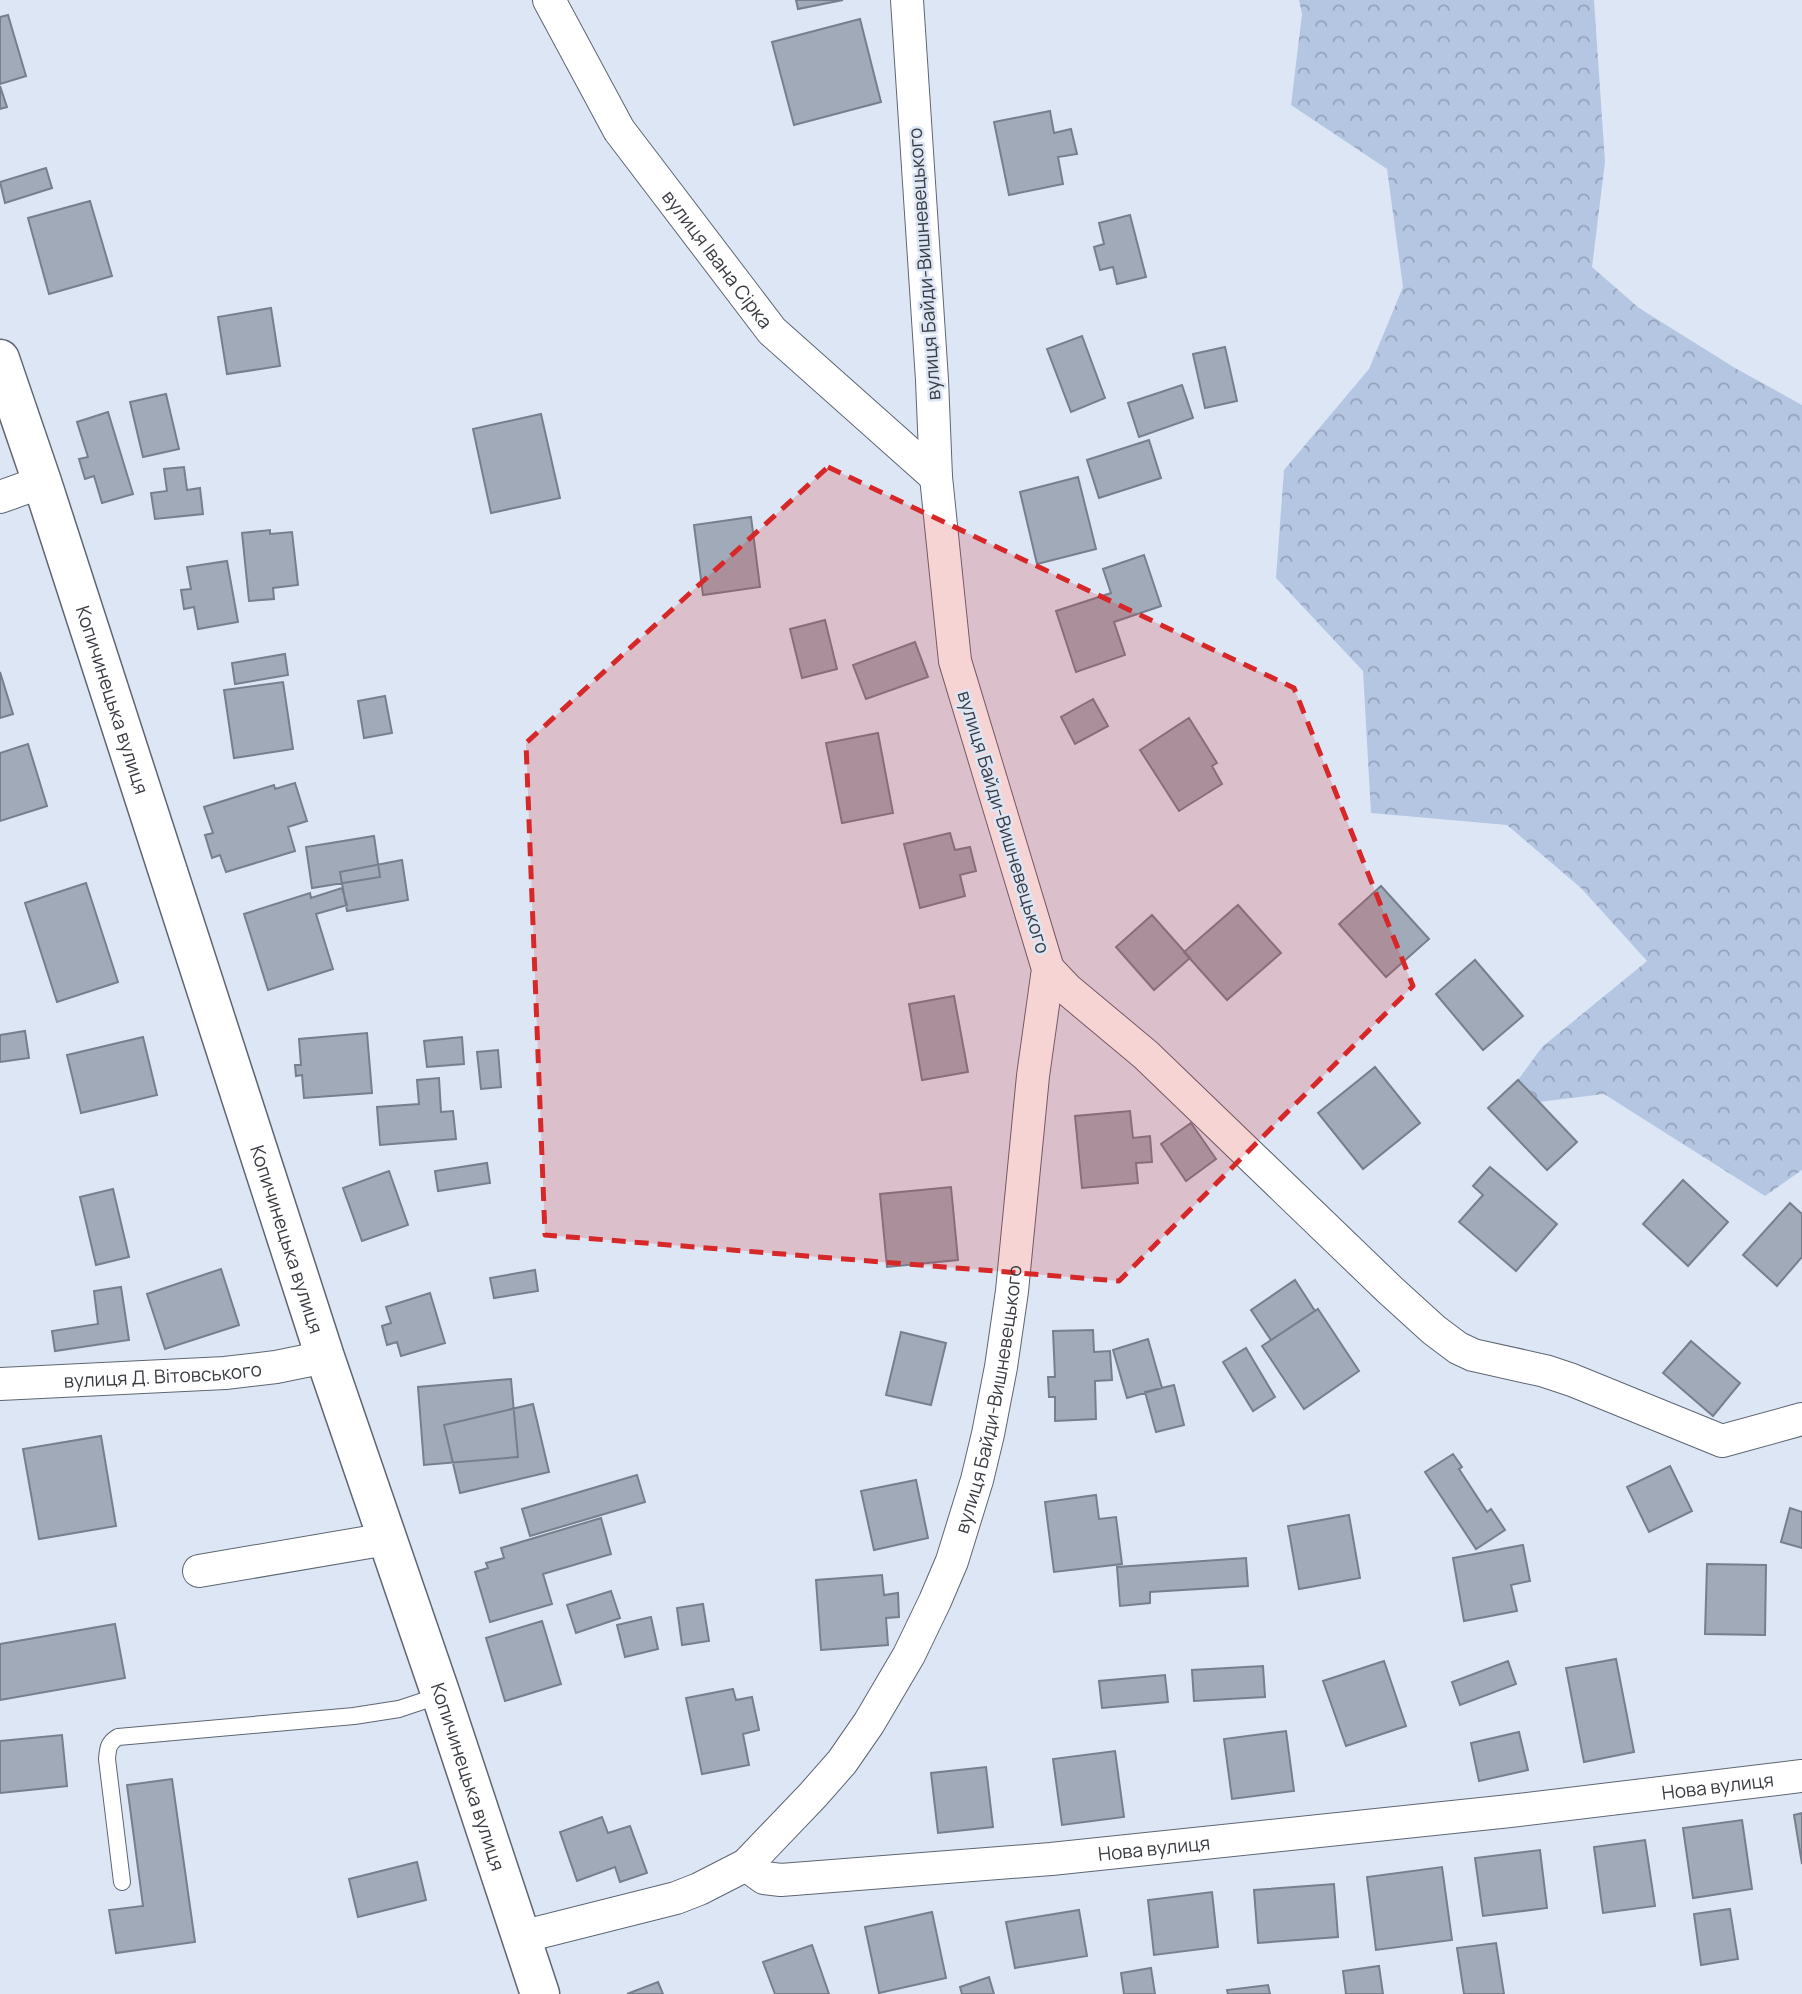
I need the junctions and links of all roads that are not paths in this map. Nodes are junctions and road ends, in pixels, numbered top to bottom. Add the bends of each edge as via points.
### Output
1 (549, 0) edge
2 (907, 0) edge
3 (0, 359) edge
4 (936, 477) junction
5 (42, 482) junction
6 (0, 497) edge
7 (1048, 969) junction
8 (325, 1357) junction
9 (0, 1384) edge
10 (1802, 1419) edge
11 (387, 1539) junction
12 (199, 1571) dead end
13 (441, 1695) junction
14 (1802, 1776) edge
15 (746, 1865) junction
16 (122, 1882) dead end
17 (521, 1937) junction
18 (540, 1994) edge

1 - 4 street, вулиця Івана Сірка via 619,130 772,331
2 - 4 street, вулиця Байди-Вишневецького
3 - 5 main road, Копичинецька вулиця
4 - 7 street, вулиця Байди-Вишневецького via 955,661
5 - 6 street
5 - 8 main road, Копичинецька вулиця
7 - 10 street via 1146,1055 1390,1290 1458,1348 1563,1377 1722,1441
7 - 15 street, вулиця Байди-Вишневецького via 1001,1367 977,1480 952,1561 909,1656 869,1723 842,1762
8 - 9 street, вулиця Д. Вітовського via 237,1372
8 - 11 main road, Копичинецька вулиця
11 - 12 street
11 - 13 main road, Копичинецька вулиця
13 - 16 lane via 399,1709 354,1716 111,1741 107,1759
13 - 17 main road, Копичинецька вулиця
14 - 15 street, Нова вулиця via 1051,1859 781,1880 764,1878
15 - 17 street via 676,1898
17 - 18 main road, Копичинецька вулиця

